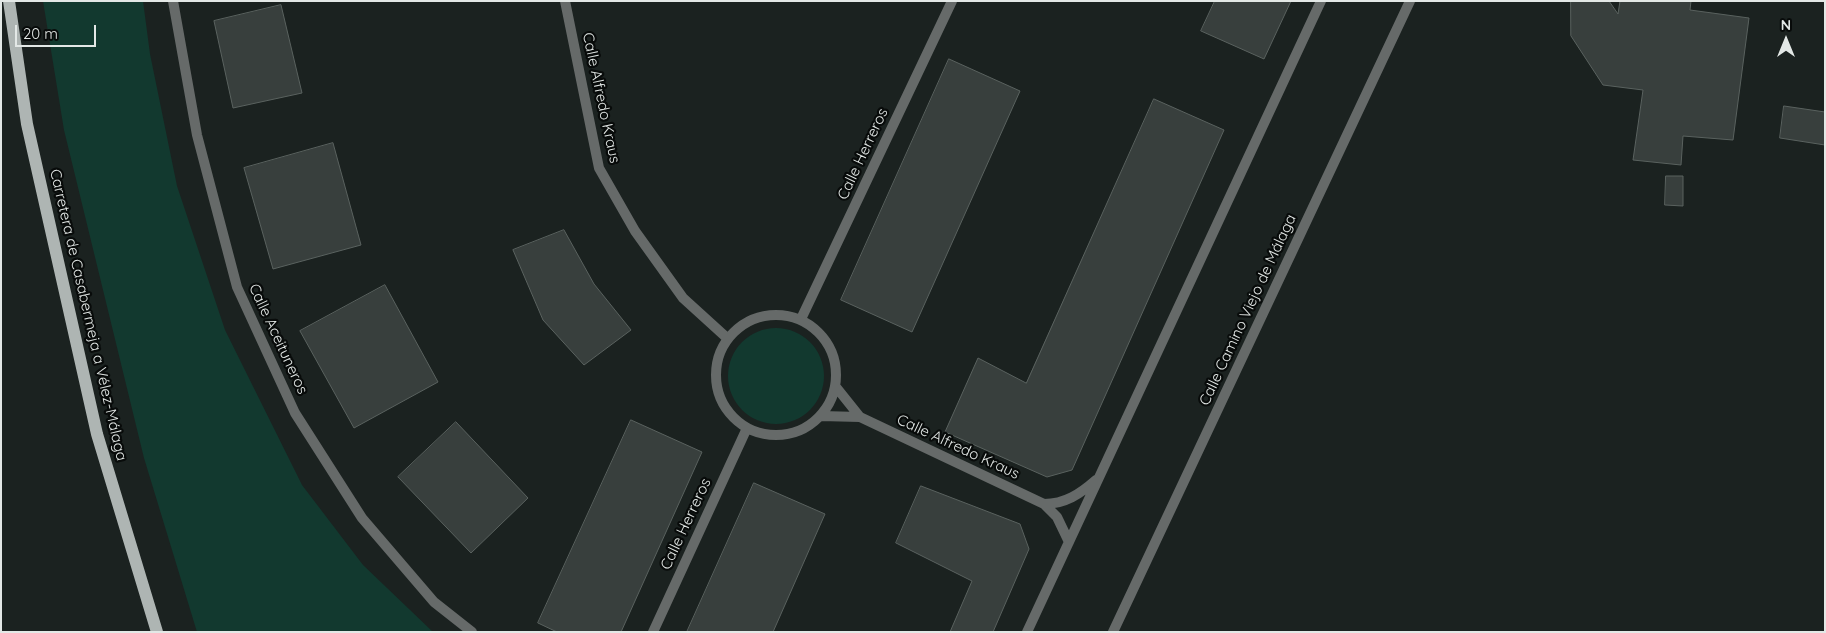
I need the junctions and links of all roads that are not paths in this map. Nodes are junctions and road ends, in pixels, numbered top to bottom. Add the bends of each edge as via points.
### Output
1 (8, 1) edge
2 (173, 1) edge
3 (565, 1) edge
4 (952, 1) edge
5 (1321, 1) edge
6 (1410, 1) edge
7 (801, 319) junction
8 (726, 338) junction
9 (836, 387) junction
10 (821, 416) junction
11 (860, 417) junction
12 (747, 428) junction
13 (1100, 476) junction
14 (1044, 504) junction
15 (1069, 542) junction
16 (157, 632) edge
17 (472, 632) edge
18 (653, 632) edge
19 (1027, 632) edge
20 (1113, 632) edge

1 - 16 main road, Carretera de Casabermeja a Vélez-Málaga via 26,124 97,434
2 - 17 street, Calle Aceituneros via 197,135 237,287 295,413 362,518 434,602
3 - 8 street, Calle Alfredo Kraus via 599,168 635,231 683,298
4 - 7 street, Calle Herreros
5 - 13 street
6 - 20 street, Calle Camino Viejo de Málaga
7 - 8 street via 781,314 760,316 742,324
7 - 9 street via 818,331 830,348 837,367
8 - 12 street via 718,357 715,378 719,398 730,415
9 - 10 street
9 - 11 street, Calle Alfredo Kraus
10 - 11 street, Calle Alfredo Kraus
10 - 12 street via 805,428 786,434 766,434
11 - 14 street, Calle Alfredo Kraus
12 - 18 street, Calle Herreros
13 - 14 street via 1082,492 1055,504
13 - 15 street
14 - 15 street via 1057,517
15 - 19 street

